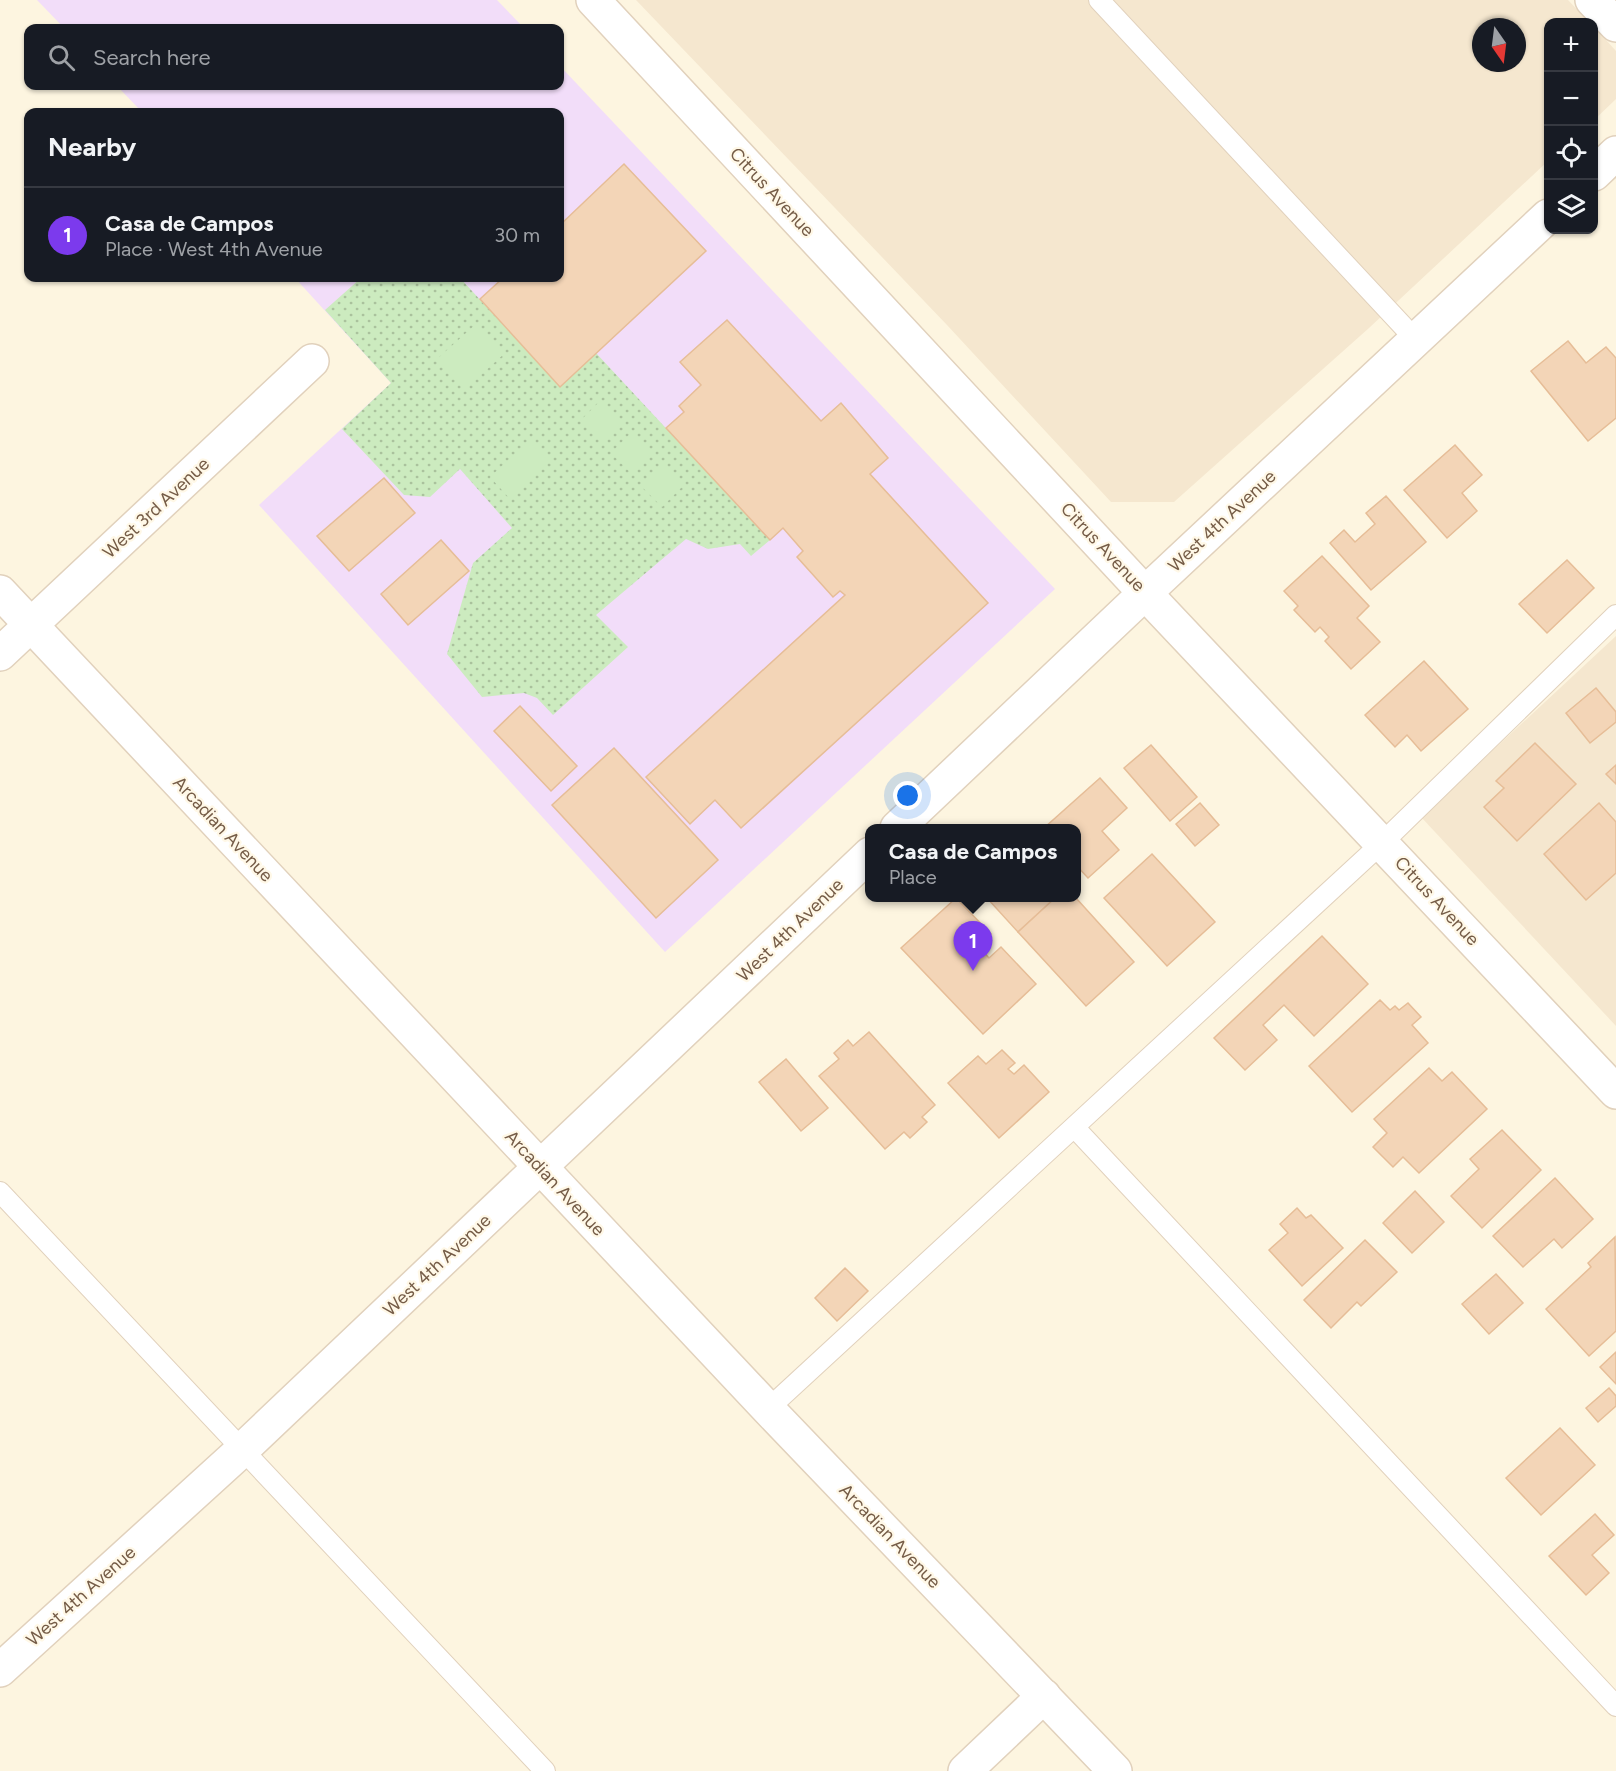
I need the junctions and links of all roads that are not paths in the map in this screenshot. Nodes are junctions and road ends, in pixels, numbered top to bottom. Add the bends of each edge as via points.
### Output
1 (593, 0) edge
2 (1099, 0) edge
3 (1592, 0) edge
4 (1616, 25) edge
5 (1616, 153) edge
6 (1598, 169) edge
7 (1544, 220) edge
8 (1416, 340) junction
9 (312, 361) dead end
10 (0, 592) edge
11 (1145, 593) junction
12 (1616, 615) edge
13 (31, 625) junction
14 (0, 654) edge
15 (901, 824) edge
16 (1383, 843) junction
17 (865, 859) edge
18 (1616, 1092) edge
19 (1075, 1128) junction
20 (540, 1167) junction
21 (0, 1192) edge
22 (768, 1409) junction
23 (242, 1450) junction
24 (0, 1670) edge
25 (1044, 1696) junction
26 (1616, 1706) edge
27 (545, 1771) edge
28 (965, 1771) edge
29 (1115, 1771) edge

1 - 11 street, Citrus Avenue
2 - 8 lane
3 - 4 street
5 - 6 street
7 - 8 street, West 4th Avenue
8 - 11 street, West 4th Avenue
9 - 13 street, West 3rd Avenue
10 - 13 street, Arcadian Avenue
11 - 15 street, West 4th Avenue
11 - 16 street, Citrus Avenue
12 - 16 lane
13 - 14 street, West 3rd Avenue
13 - 20 street, Arcadian Avenue
16 - 18 street, Citrus Avenue
16 - 19 lane
17 - 20 street, West 4th Avenue
19 - 22 lane
19 - 26 lane
20 - 22 street, Arcadian Avenue
20 - 23 street, West 4th Avenue
21 - 23 lane
22 - 25 street, Arcadian Avenue
23 - 24 street, West 4th Avenue
23 - 27 lane
25 - 28 street
25 - 29 street, Arcadian Avenue

